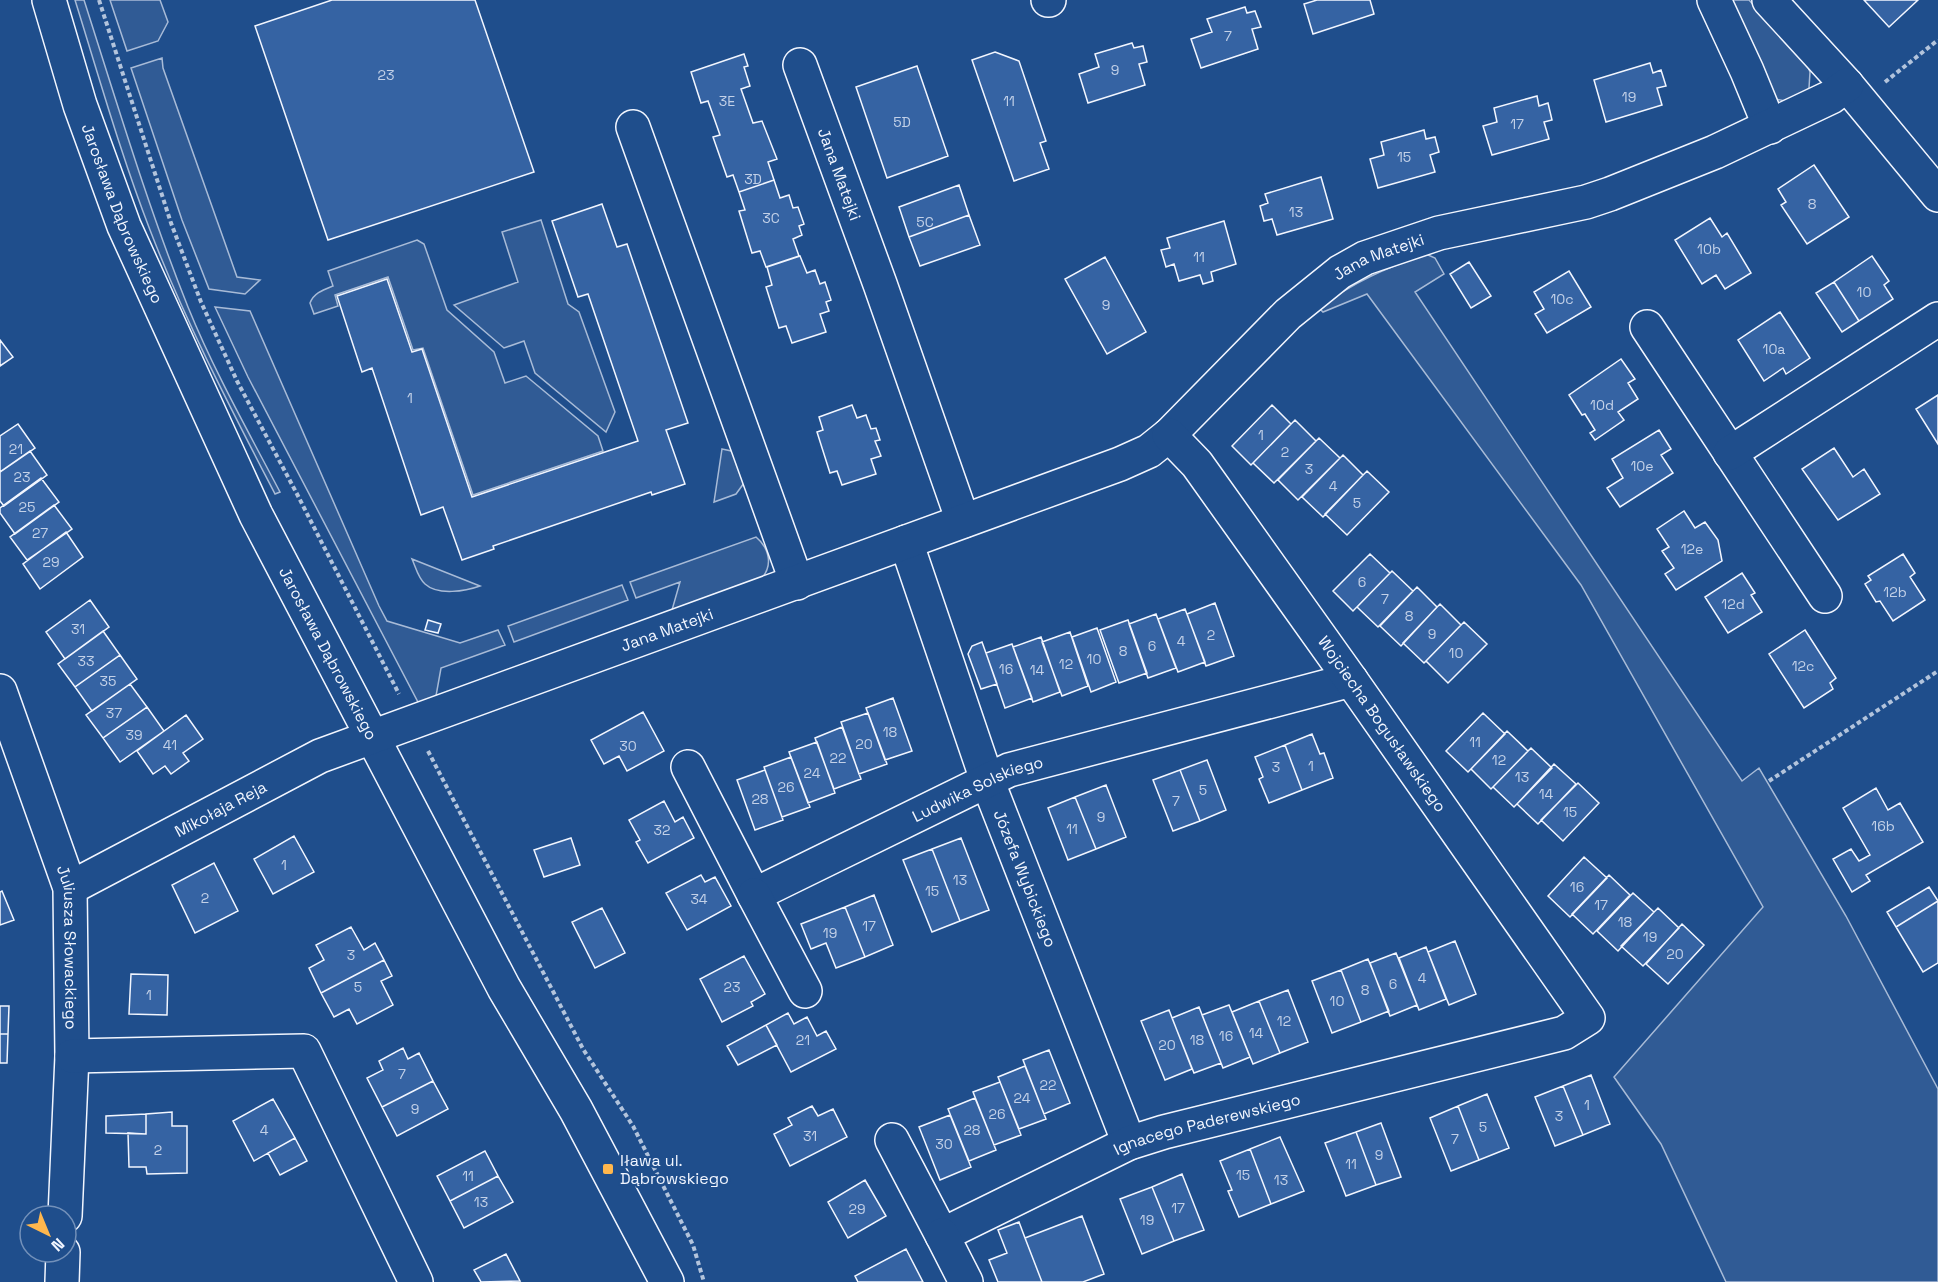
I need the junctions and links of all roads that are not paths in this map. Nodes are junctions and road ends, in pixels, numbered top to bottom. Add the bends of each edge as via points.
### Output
1 (49, 0) edge
2 (1714, 0) edge
3 (1769, 0) edge
4 (800, 65) dead end
5 (1854, 93) junction
6 (633, 127) dead end
7 (1770, 127) junction
8 (1938, 195) edge
9 (1938, 319) edge
10 (1647, 327) dead end
11 (1169, 435) junction
12 (1730, 453) junction
13 (963, 521) junction
14 (906, 542) junction
15 (797, 583) junction
16 (1825, 596) dead end
17 (1351, 680) junction
18 (0, 691) edge
19 (372, 737) junction
20 (688, 767) dead end
21 (987, 780) junction
22 (70, 888) junction
23 (754, 895) junction
24 (804, 991) dead end
25 (1588, 1018) joint
26 (72, 1056) junction
27 (892, 1140) dead end
28 (1129, 1143) junction
29 (66, 1204) edge
30 (942, 1235) junction
31 (63, 1264) edge
32 (62, 1282) edge
33 (416, 1282) edge
34 (667, 1282) edge
35 (966, 1282) edge

1 - 19 street, Jarosława Dąbrowskiego via 80,105 124,226 256,515
2 - 7 street
3 - 5 street
4 - 13 street, Jana Matejki
5 - 7 street, Jana Matejki via 1831,97
5 - 8 street
6 - 15 street
7 - 11 street, Jana Matejki via 1594,199 1439,233 1365,258 1340,272 1288,314
9 - 12 street
10 - 12 street
11 - 13 street, Jana Matejki via 1149,451 1120,464
11 - 17 street, Wojciecha Bogusławskiego via 1197,464
12 - 16 street
13 - 14 street, Jana Matejki
14 - 15 street, Jana Matejki
14 - 21 street, Józefa Wybickiego
15 - 19 street, Jana Matejki
17 - 21 street, Ludwika Solskiego via 1009,770
17 - 25 street, Wojciecha Bogusławskiego
18 - 22 street, Juliusza Słowackiego
19 - 22 street, Mikołaja Reja via 320,756
19 - 34 street, Jarosława Dąbrowskiego via 504,988 576,1110
20 - 23 street
21 - 23 street, Ludwika Solskiego
21 - 28 street, Józefa Wybickiego
22 - 26 street, Juliusza Słowackiego
23 - 24 street
25 - 28 street, Ignacego Paderewskiego via 1564,1033
26 - 29 street, Juliusza Słowackiego
26 - 33 street via 304,1051
27 - 30 street
28 - 30 street, Ignacego Paderewskiego
30 - 35 street
31 - 32 street

